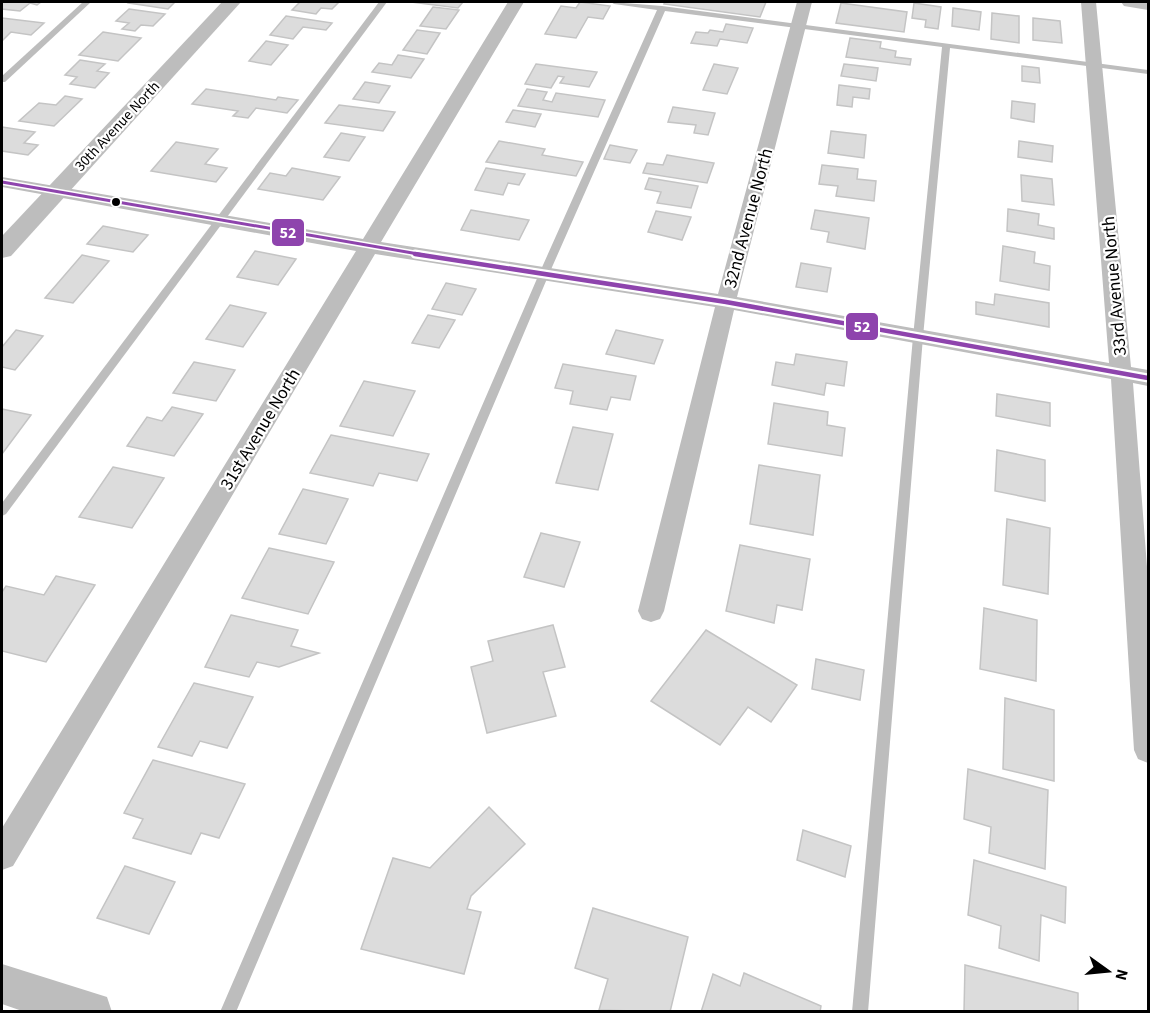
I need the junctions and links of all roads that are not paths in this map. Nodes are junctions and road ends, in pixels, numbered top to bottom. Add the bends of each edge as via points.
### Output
1 (87, 2) edge
2 (232, 2) edge
3 (383, 2) edge
4 (516, 2) edge
5 (614, 2) edge
6 (805, 2) edge
7 (1089, 2) edge
8 (1131, 2) edge
9 (1149, 4) edge
10 (662, 8) junction
11 (799, 26) junction
12 (946, 45) junction
13 (1094, 64) junction
14 (1149, 72) edge
15 (2, 80) edge
16 (2, 182) edge
17 (56, 191) junction
18 (220, 220) junction
19 (370, 247) junction
20 (2, 250) edge
21 (544, 274) junction
22 (726, 302) junction
23 (918, 337) junction
24 (1121, 373) junction
25 (1149, 378) edge
26 (2, 511) edge
27 (651, 611) dead end
28 (1149, 750) edge
29 (2, 855) edge
30 (2, 984) edge
31 (92, 1011) edge
32 (228, 1011) edge
33 (860, 1011) edge

1 - 15 lane
2 - 17 street, 30th Avenue North
3 - 18 lane
4 - 19 street, 31st Avenue North
5 - 10 lane
6 - 11 street, 32nd Avenue North
7 - 13 street, 33rd Avenue North
8 - 9 main road
10 - 11 lane
10 - 21 lane
11 - 12 lane
11 - 22 street, 32nd Avenue North
12 - 13 lane
12 - 23 lane
13 - 14 lane
13 - 24 street, 33rd Avenue North
16 - 17 street
17 - 18 street
17 - 20 street, 30th Avenue North
18 - 19 street
18 - 26 lane
19 - 21 street
19 - 29 street, 31st Avenue North
21 - 22 street
21 - 32 lane
22 - 23 street
22 - 27 street, 32nd Avenue North
23 - 24 street
23 - 33 lane
24 - 25 street
24 - 28 street, 33rd Avenue North
30 - 31 street

